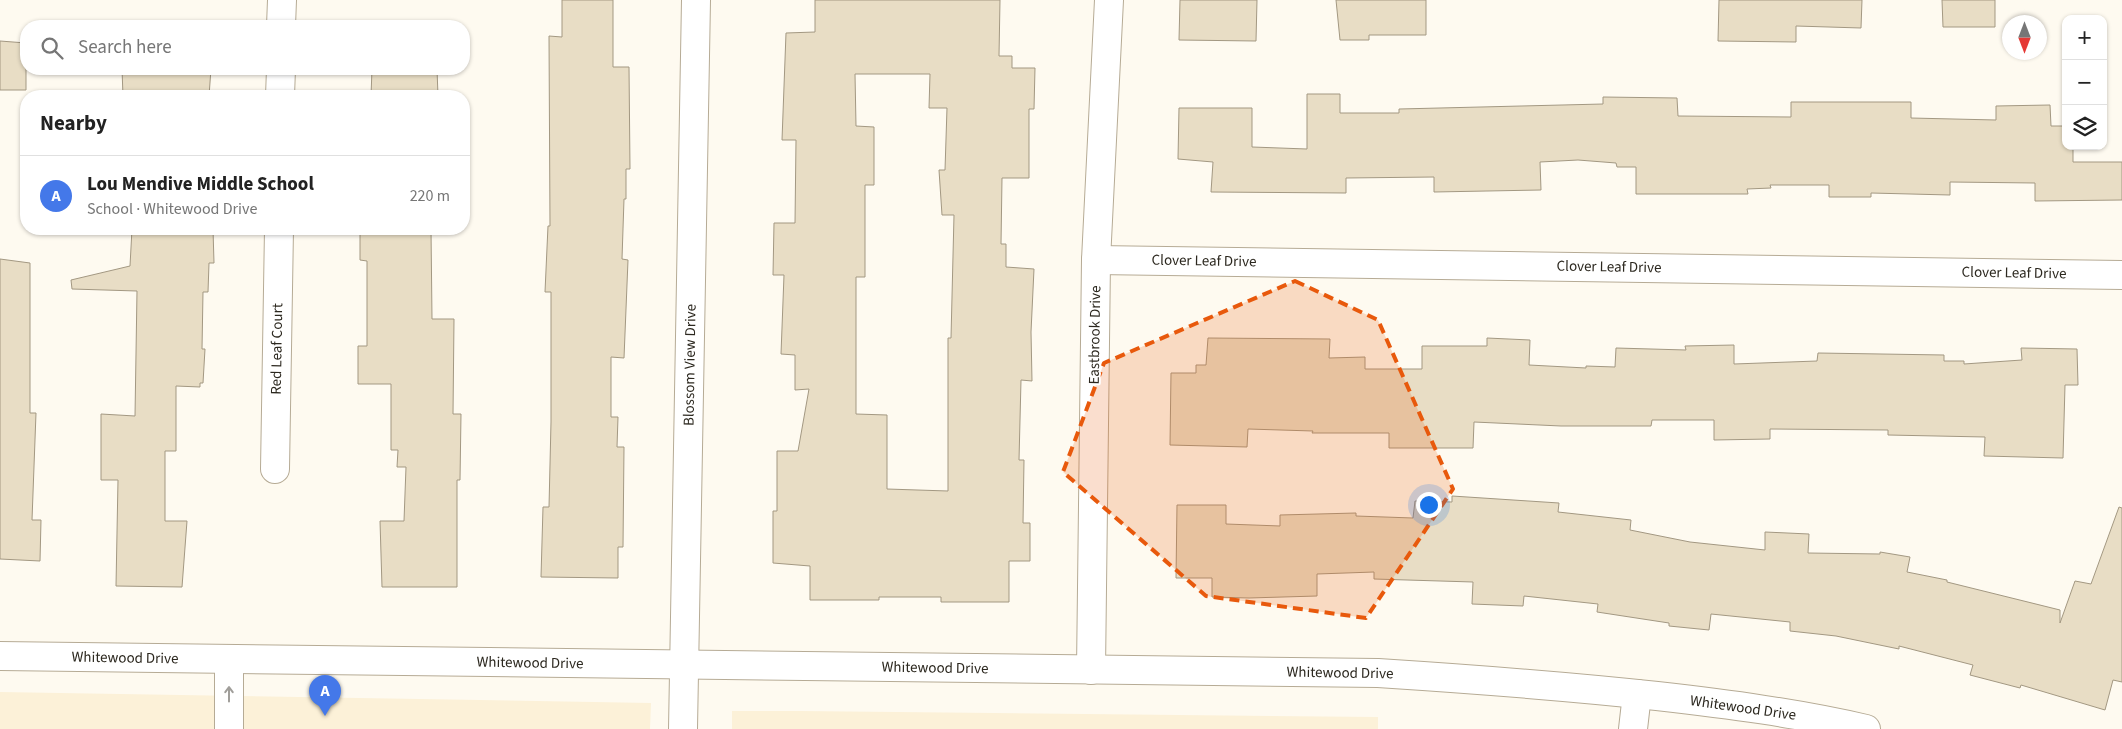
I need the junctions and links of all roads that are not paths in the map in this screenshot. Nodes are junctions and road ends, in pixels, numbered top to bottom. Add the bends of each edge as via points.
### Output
1 (282, 0) edge
2 (696, 0) edge
3 (1109, 0) edge
4 (281, 20) edge
5 (281, 75) edge
6 (280, 90) edge
7 (278, 235) edge
8 (1096, 260) junction
9 (2122, 275) edge
10 (275, 468) dead end
11 (0, 656) edge
12 (229, 659) junction
13 (685, 665) junction
14 (1091, 670) junction
15 (1637, 694) junction
16 (229, 729) edge
17 (683, 729) edge
18 (1633, 729) edge
19 (1866, 729) edge

1 - 4 street
2 - 13 street, Blossom View Drive
3 - 8 street, Eastbrook Drive
5 - 6 street
7 - 10 street, Red Leaf Court
8 - 9 street, Clover Leaf Drive
8 - 14 street, Eastbrook Drive
11 - 12 street, Whitewood Drive
12 - 13 street, Whitewood Drive
16 -> 12 street
13 - 14 street, Whitewood Drive
13 - 17 street, Blossom View Drive
14 - 15 street, Whitewood Drive via 1378,673 1510,681
15 - 18 street
15 - 19 street, Whitewood Drive via 1768,710

